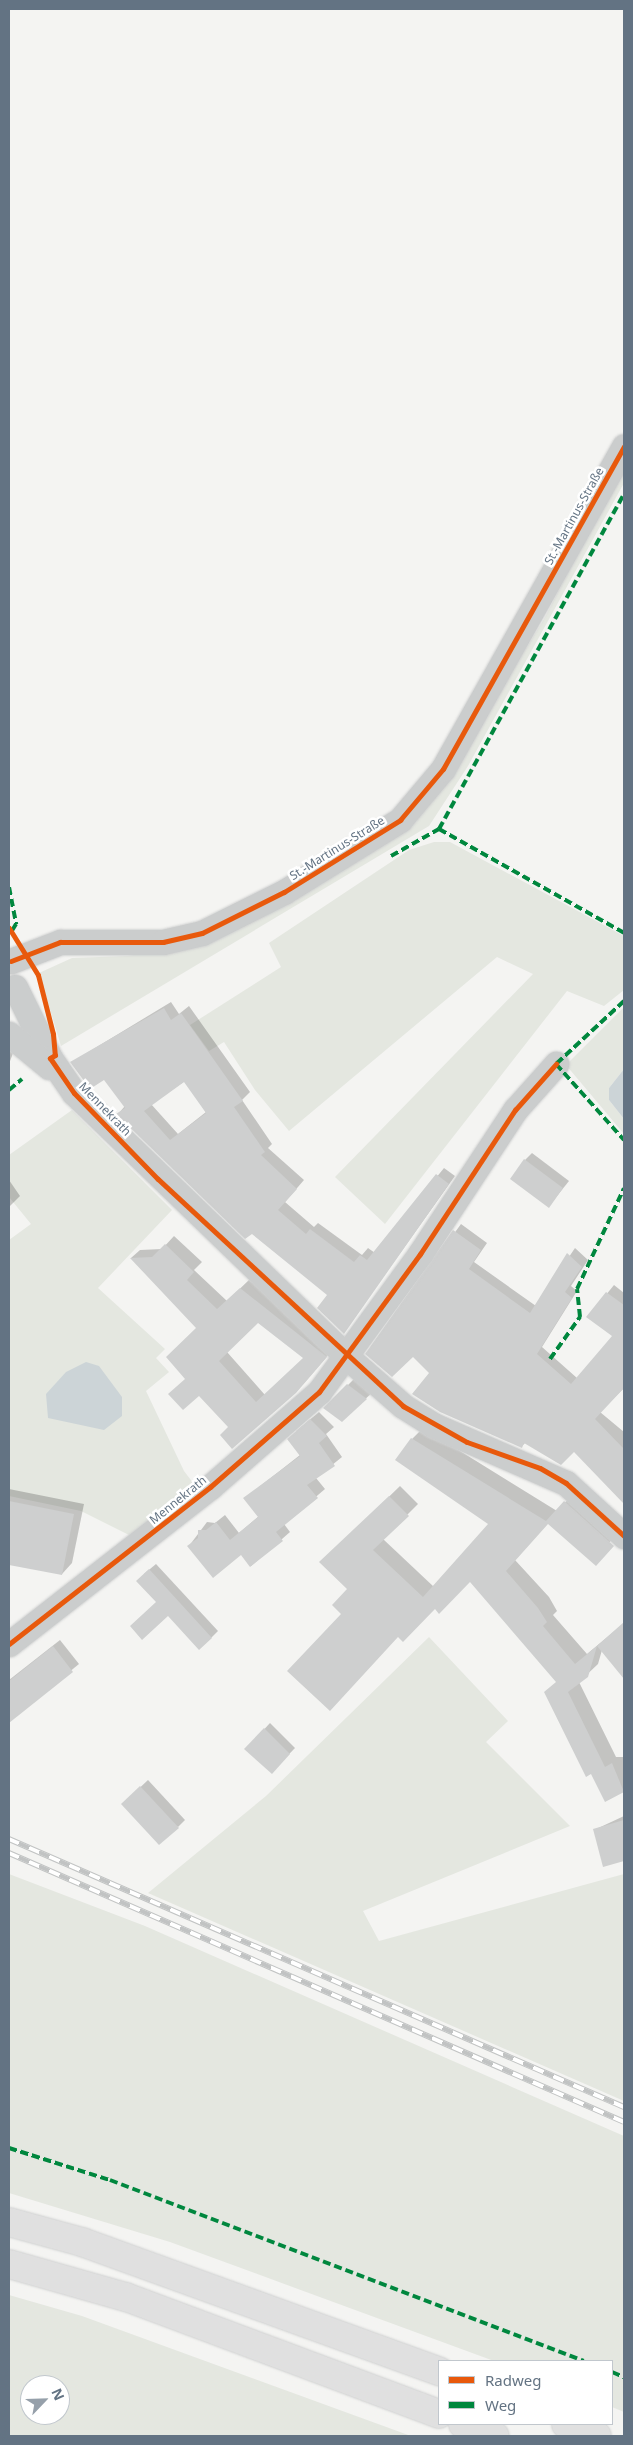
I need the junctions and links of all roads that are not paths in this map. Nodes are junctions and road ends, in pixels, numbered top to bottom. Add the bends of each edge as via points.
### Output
1 (624, 446) edge
2 (10, 959) edge
3 (12, 993) edge
4 (9, 1034) edge
5 (556, 1064) dead end
6 (64, 1080) junction
7 (347, 1357) junction
8 (624, 1536) edge
9 (9, 1644) edge
10 (9, 2222) edge
11 (9, 2264) edge
12 (438, 2371) edge
13 (438, 2414) edge
14 (466, 2425) edge
15 (569, 2425) edge
16 (495, 2436) edge
17 (597, 2436) edge

1 - 2 street, St.-Martinus-Straße via 442,769 400,820 307,879 202,933 163,942 60,942
2 - 3 street, Mennekrath
3 - 6 street, Mennekrath
4 - 6 street, Mennekrath
5 - 7 street, Mennekrath via 515,1110
6 - 7 street, Mennekrath via 158,1179
7 - 8 street, Mennekrath via 403,1406 434,1425 566,1482
7 - 9 street, Mennekrath via 319,1392 265,1442
10 - 12 highway via 82,2242
11 - 13 highway via 126,2297
14 - 16 highway
15 - 17 highway

